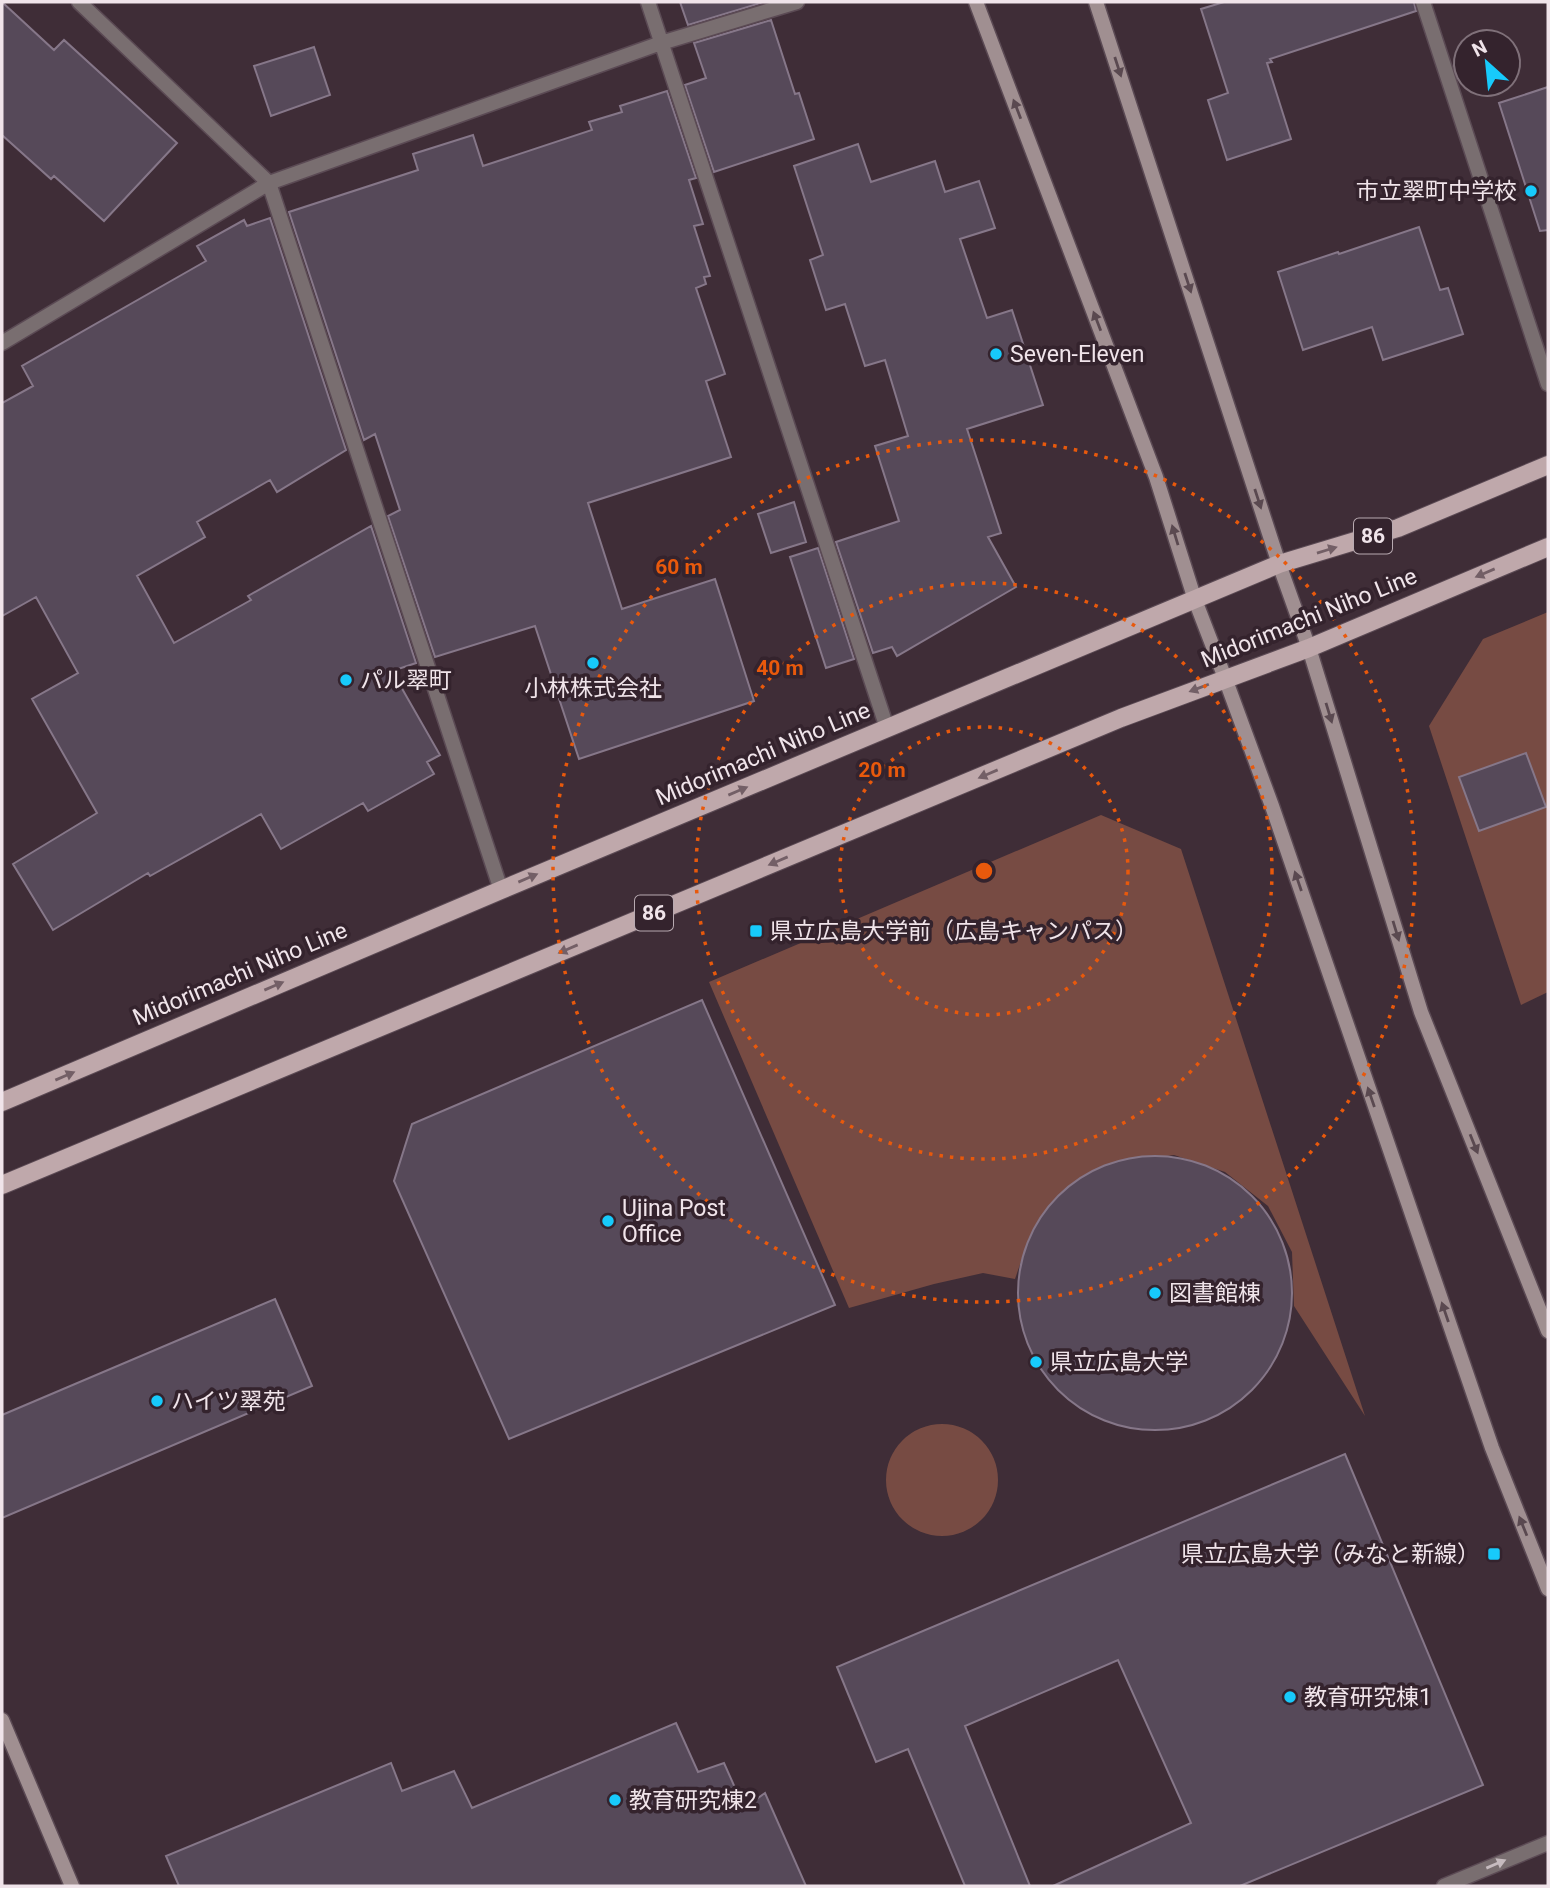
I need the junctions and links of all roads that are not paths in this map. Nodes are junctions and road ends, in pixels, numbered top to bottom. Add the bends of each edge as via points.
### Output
1 (79, 2) edge
2 (648, 2) edge
3 (797, 2) edge
4 (976, 2) edge
5 (1097, 2) edge
6 (1423, 2) edge
7 (662, 43) junction
8 (269, 183) junction
9 (2, 343) edge
10 (1548, 384) edge
11 (1548, 465) edge
12 (1548, 547) edge
13 (1279, 564) junction
14 (1195, 600) junction
15 (1309, 648) junction
16 (1225, 678) junction
17 (887, 729) junction
18 (501, 890) junction
19 (2, 1102) edge
20 (2, 1185) edge
21 (1548, 1331) edge
22 (1548, 1589) edge
23 (2, 1720) edge
24 (1548, 1843) edge
25 (72, 1886) edge
26 (1444, 1886) edge

1 - 8 street
2 - 7 street
3 - 7 street
14 -> 4 street via 1156,477
5 -> 13 street
6 - 10 street
7 - 8 street
7 - 17 street
8 - 9 street
8 - 18 street
13 -> 11 main road, Midorimachi Niho Line / 86 via 1398,528
12 -> 15 main road, Midorimachi Niho Line / 86
13 - 14 main road, Midorimachi Niho Line / 86
13 - 15 street
14 - 16 street
14 - 17 main road, Midorimachi Niho Line / 86
15 - 16 main road, Midorimachi Niho Line / 86
15 -> 21 street via 1421,1013
16 -> 20 main road, Midorimachi Niho Line / 86
22 -> 16 street via 1492,1448
18 -> 17 main road, Midorimachi Niho Line / 86
19 -> 18 main road, Midorimachi Niho Line / 86
23 - 25 street
26 -> 24 street

